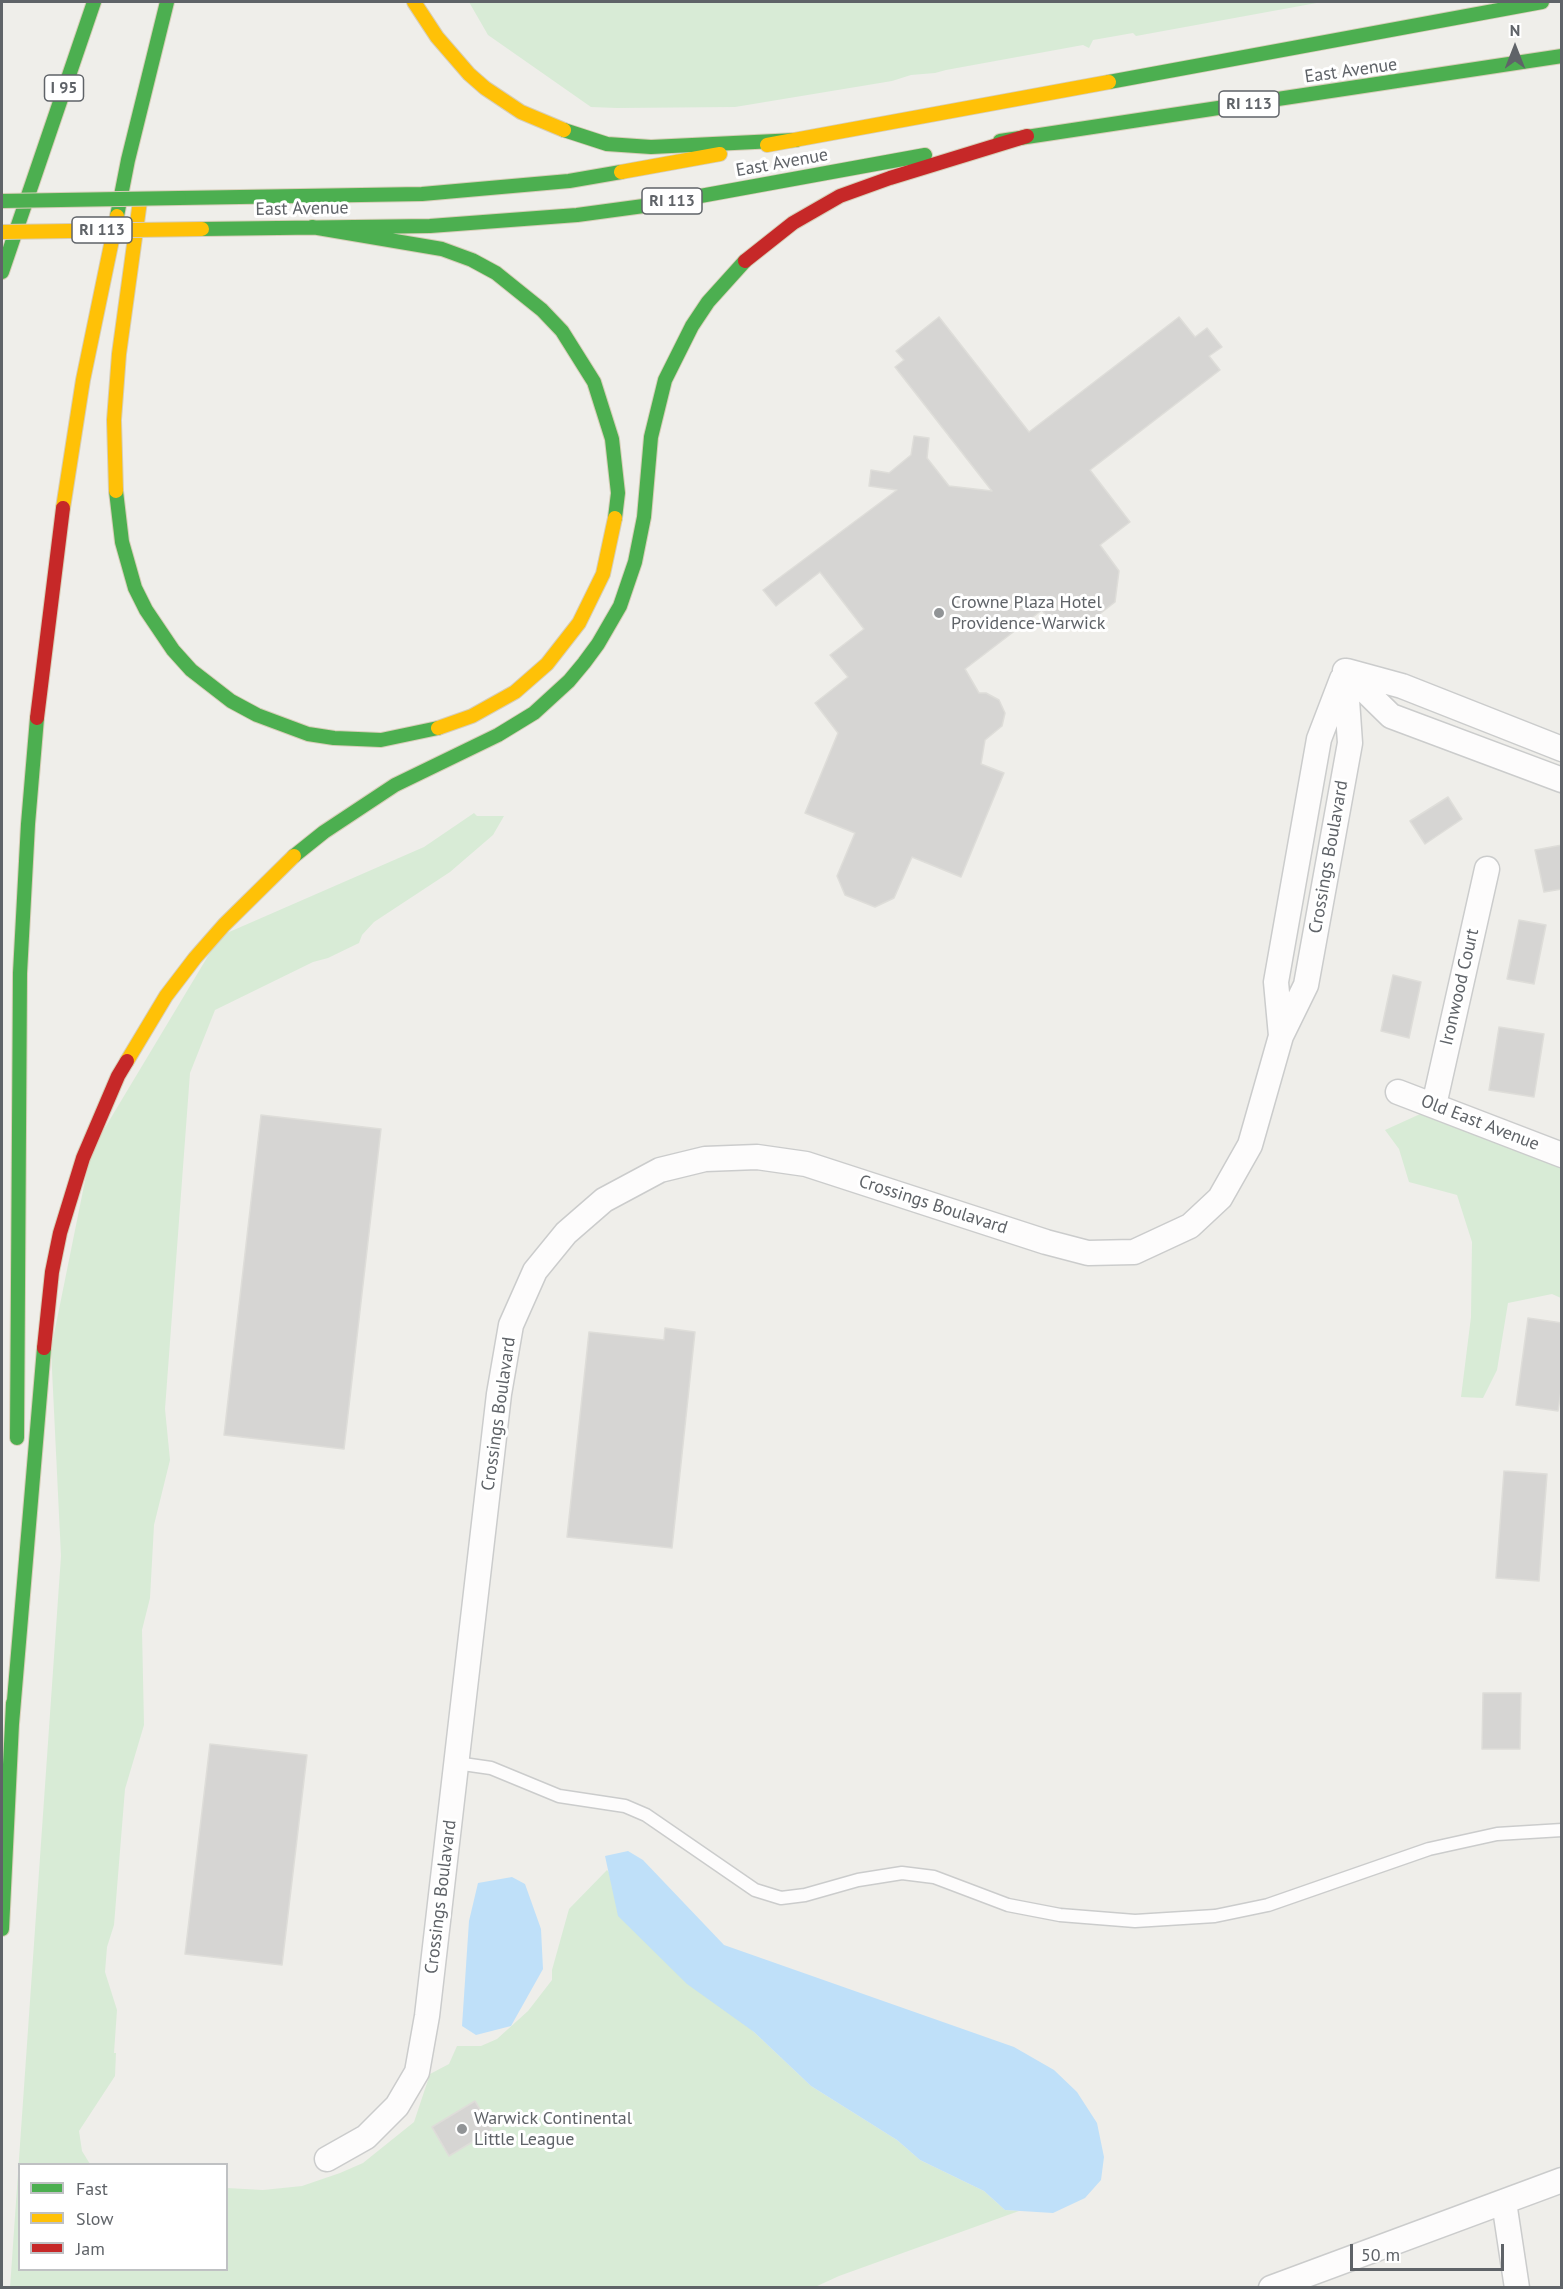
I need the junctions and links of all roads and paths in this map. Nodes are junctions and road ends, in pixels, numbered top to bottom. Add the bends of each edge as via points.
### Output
1 (94, 2) edge
2 (414, 2) edge
3 (1542, 2) edge
4 (165, 8) edge
5 (1387, 16) dead end
6 (63, 48) dead end
7 (1275, 50) junction
8 (1562, 56) edge
9 (1472, 72) junction
10 (1550, 72) dead end
11 (149, 132) dead end
12 (1027, 136) junction
13 (795, 140) junction
14 (35, 176) junction
15 (142, 190) dead end
16 (2, 201) edge
17 (312, 227) junction
18 (2, 232) edge
19 (2, 269) edge
20 (1346, 671) junction
21 (1562, 749) edge
22 (1562, 780) edge
23 (1486, 869) dead end
24 (1398, 1092) dead end
25 (1434, 1105) junction
26 (1562, 1155) edge
27 (16, 1455) dead end
28 (16, 1509) dead end
29 (12, 1724) junction
30 (456, 1763) junction
31 (1562, 1830) edge
32 (2, 1929) edge
33 (327, 2159) dead end
34 (1562, 2180) edge
35 (1504, 2202) junction
36 (1274, 2287) edge
37 (1517, 2288) edge

1 - 14 main road, I 95
2 - 13 main road via 437,37 485,88 521,112 584,138 651,147
3 - 7 main road, East Avenue / RI 113
4 - 11 main road
4 - 27 main road via 128,160 82,390 41,674 21,962
5 - 7 main road
6 - 14 main road
7 - 13 main road, East Avenue / RI 113
8 - 9 main road, East Avenue / RI 113
9 - 10 main road
9 - 12 main road, East Avenue / RI 113
12 - 17 main road, East Avenue / RI 113 via 577,215 429,226
12 - 29 main road via 840,196 793,223 747,259 697,318 665,380 651,437 644,517 635,562 620,606 584,663 534,712 498,735 395,785 324,832 287,862 224,925 166,996 108,1096 83,1158 60,1233 46,1318
13 - 16 main road, East Avenue / RI 113, bridge via 569,181 495,189 422,194
14 - 19 main road, I 95
15 - 17 main road via 119,354 114,420 119,524 127,566 142,603 191,670 231,701 257,715 308,734 334,738 381,740 428,732 472,716 514,692 547,664 579,623 603,574 611,546 618,493 612,439 594,382 562,331 496,273 442,249
17 - 18 main road, East Avenue / RI 113, bridge
20 - 21 street via 1402,686
20 - 22 street via 1391,716
20 - 30 street, Crossings Boulavard via 1350,743 1306,985 1281,1036 1250,1145 1220,1198 1190,1226 1134,1252 1088,1253 806,1164 757,1156 705,1159 660,1170 604,1200 566,1233 535,1271 511,1325 499,1394
23 - 25 street, Ironwood Court
24 - 25 street, Old East Avenue
25 - 26 street, Old East Avenue
28 - 29 main road
29 - 32 main road
30 - 31 lane via 491,1768 559,1796 625,1806 646,1815 755,1890 782,1898 902,1873 934,1877 1008,1905 1060,1915 1135,1921 1225,1914 1268,1905 1429,1850 1497,1834
30 - 33 street, Crossings Boulavard via 417,2072 397,2106 366,2137
34 - 35 street
35 - 36 street
35 - 37 street

